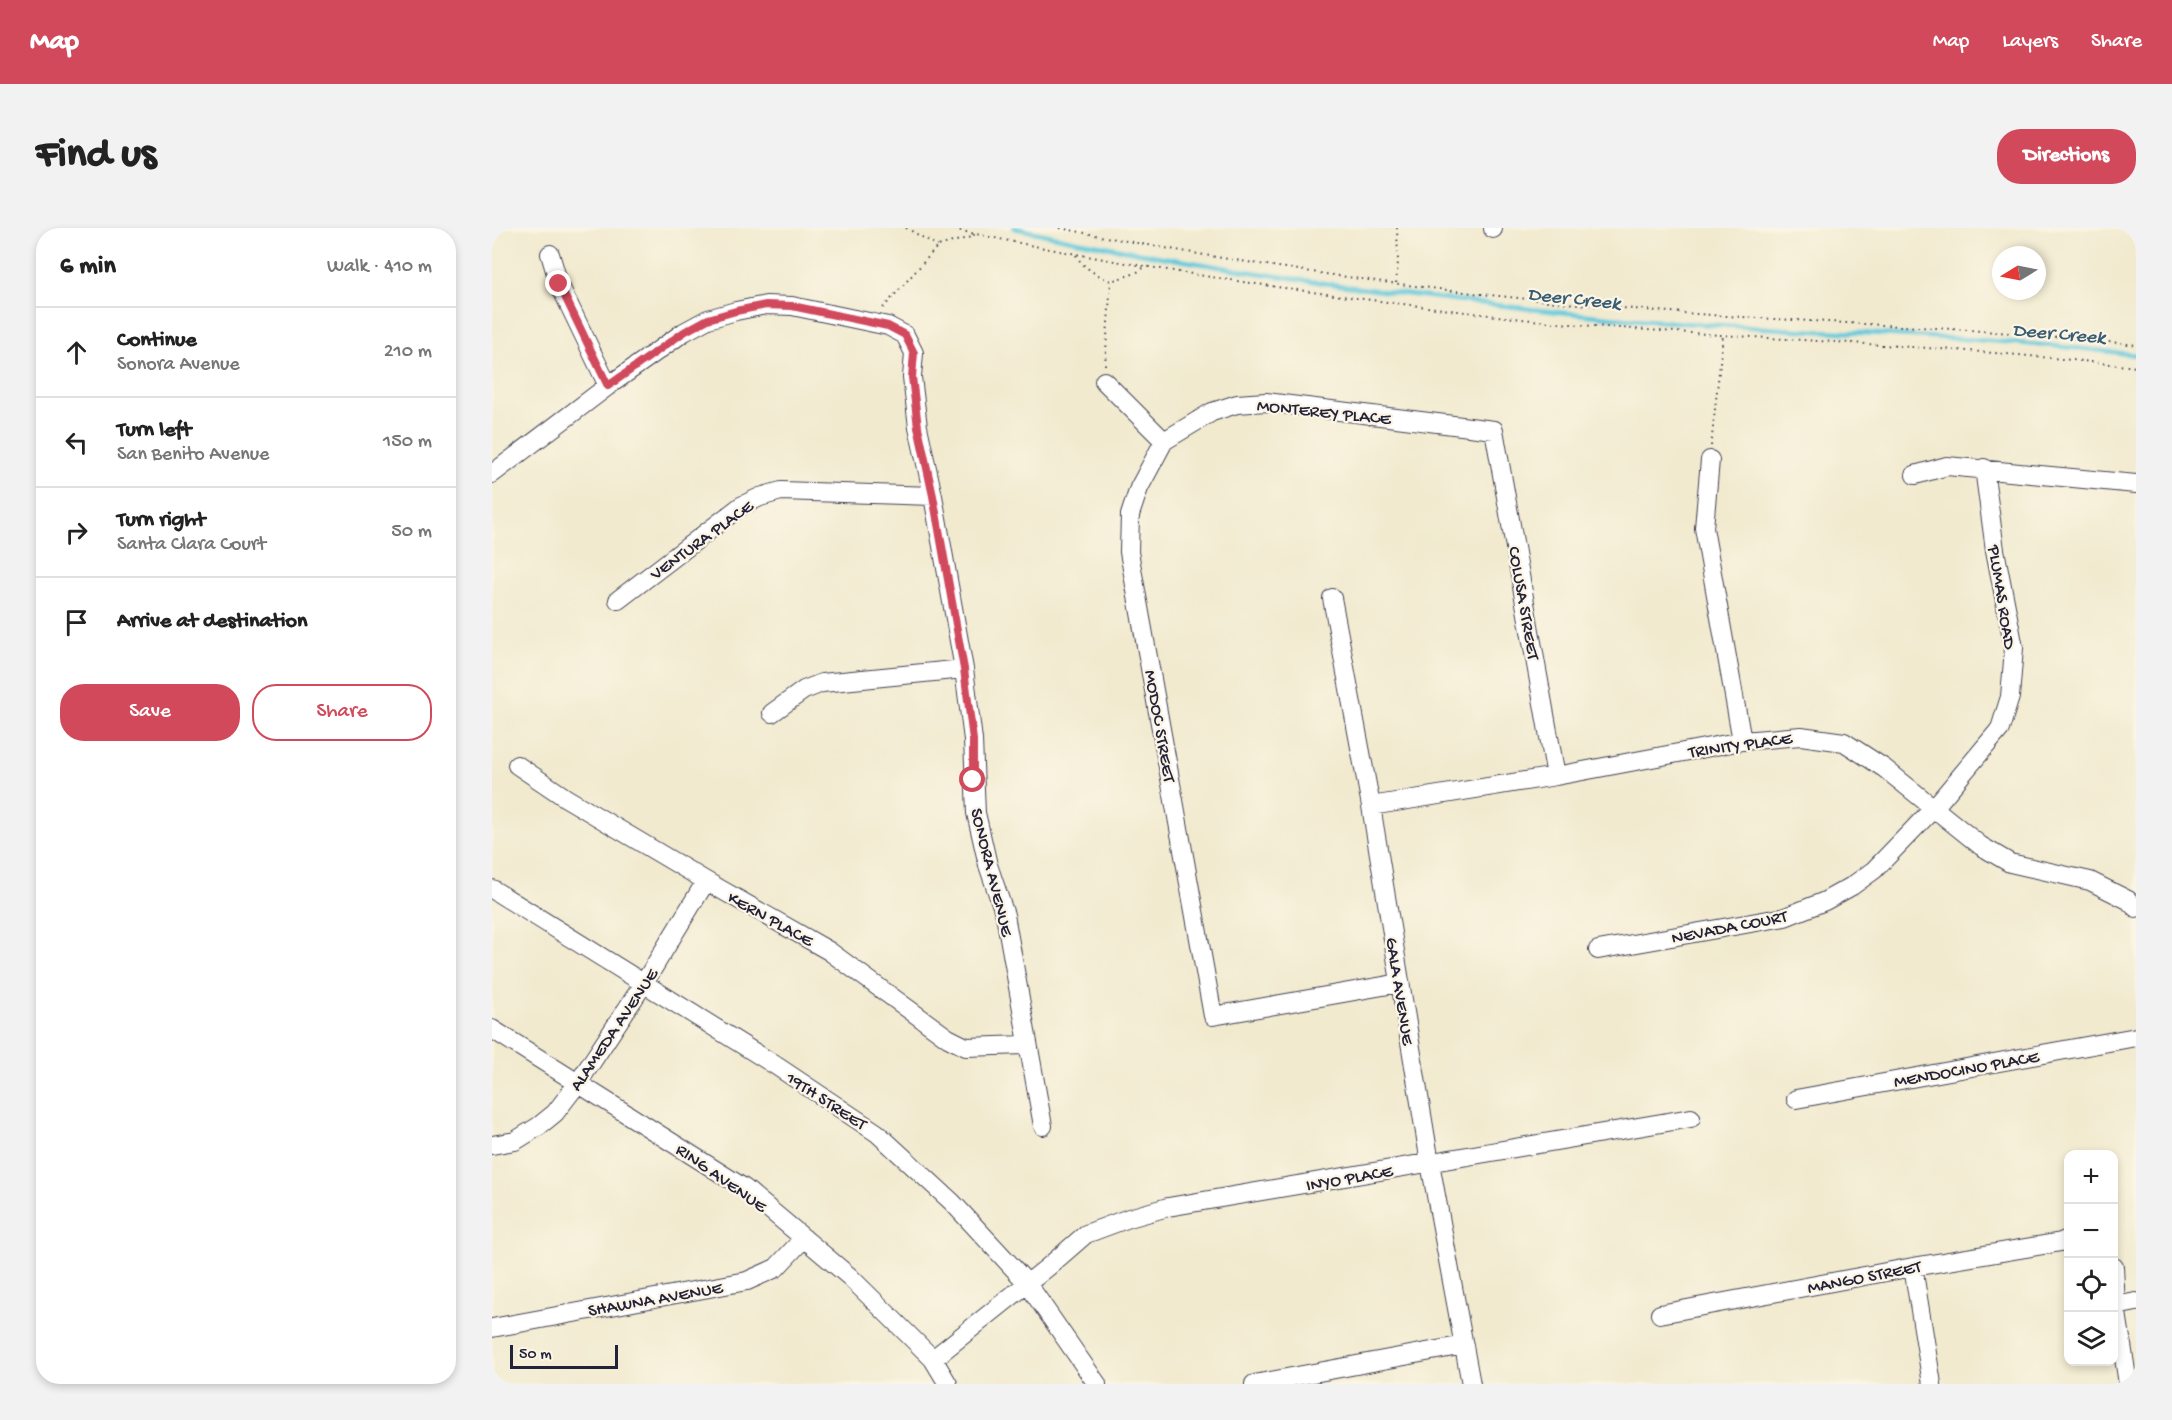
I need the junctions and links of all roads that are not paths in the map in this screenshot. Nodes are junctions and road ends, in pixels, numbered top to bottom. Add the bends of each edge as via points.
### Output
1 (550, 254) dead end
2 (1104, 381) road end
3 (608, 386) junction
4 (1494, 430) joint
5 (1164, 441) junction
6 (1710, 460) road end
7 (1984, 468) junction
8 (492, 474) edge
9 (1915, 475) dead end
10 (2136, 484) edge
11 (933, 496) junction
12 (1332, 598) dead end
13 (618, 600) dead end
14 (964, 669) junction
15 (772, 713) dead end
16 (1742, 741) junction
17 (517, 765) dead end
18 (1556, 776) junction
19 (1371, 806) junction
20 (1932, 809) junction
21 (706, 881) junction
22 (492, 889) edge
23 (2136, 908) edge
24 (1598, 950) dead end
25 (644, 983) junction
26 (1400, 983) junction
27 (492, 1029) edge
28 (2136, 1037) edge
29 (1029, 1045) junction
30 (578, 1083) junction
31 (1796, 1098) dead end
32 (1691, 1118) dead end
33 (1043, 1126) dead end
34 (492, 1145) edge
35 (1430, 1163) junction
36 (804, 1238) junction
37 (2064, 1241) edge
38 (1913, 1267) junction
39 (1027, 1283) junction
40 (2136, 1302) edge
41 (2118, 1306) edge
42 (2117, 1312) edge
43 (1660, 1314) dead end
44 (492, 1328) edge
45 (1464, 1346) junction
46 (933, 1359) junction
47 (948, 1384) edge
48 (1097, 1384) edge
49 (1254, 1384) edge
50 (1471, 1384) edge
51 (1932, 1384) edge
52 (2128, 1384) edge

1 - 3 street via 559,284
2 - 5 street
3 - 8 street
3 - 11 street, SONORA AVENUE via 684,332 708,319 736,311 766,305 792,306 888,326 905,335 914,353 912,377 918,427
4 - 5 street, MONTEREY PLACE via 1266,402 1237,404 1212,412
4 - 18 street, COLUSA STREET
5 - 26 street, MODOC STREET via 1139,488 1130,515 1130,552 1213,1016
6 - 16 street via 1704,528
7 - 9 street via 1947,466
7 - 10 street
7 - 20 street, PLUMAS ROAD via 2014,648 2010,697 2000,729
11 - 13 street, VENTURA PLACE via 781,491 760,497 741,506
11 - 14 street, SONORA AVENUE
12 - 19 street, GALA AVENUE
14 - 15 street via 822,683 804,690
14 - 29 street, SONORA AVENUE via 973,740 976,813 1005,915
16 - 18 street, TRINITY PLACE
16 - 20 street, TRINITY PLACE via 1802,736 1844,742 1884,768
17 - 21 street, KERN PLACE
18 - 19 street, TRINITY PLACE
19 - 26 street, GALA AVENUE
20 - 23 street, TRINITY PLACE via 2010,863 2090,880
20 - 24 street, NEVADA COURT via 1874,870 1806,909 1785,917
21 - 25 street, ALAMEDA AVENUE
21 - 29 street, KERN PLACE via 829,951 948,1038 966,1047
22 - 25 street, 19TH STREET
25 - 30 street, ALAMEDA AVENUE
25 - 39 street, 19TH STREET via 877,1133 952,1202
26 - 35 street, GALA AVENUE
27 - 30 street, RING AVENUE
28 - 31 street, MENDOCINO PLACE
29 - 33 street, SONORA AVENUE
30 - 34 street, ALAMEDA AVENUE via 555,1113 539,1126 515,1141
30 - 36 street, RING AVENUE via 744,1188
32 - 35 street, INYO PLACE
35 - 39 street, INYO PLACE via 1168,1207 1129,1218 1086,1234
35 - 45 street, GALA AVENUE
36 - 44 street, SHAWNA AVENUE via 776,1268 747,1281
36 - 46 street, RING AVENUE via 850,1277
37 - 38 street, MANGO STREET
38 - 43 street, MANGO STREET
38 - 51 street
39 - 46 street, INYO PLACE
39 - 48 street, 19TH STREET
40 - 41 street
42 - 52 street
45 - 49 street
45 - 50 street, GALA AVENUE
46 - 47 street, RING AVENUE

